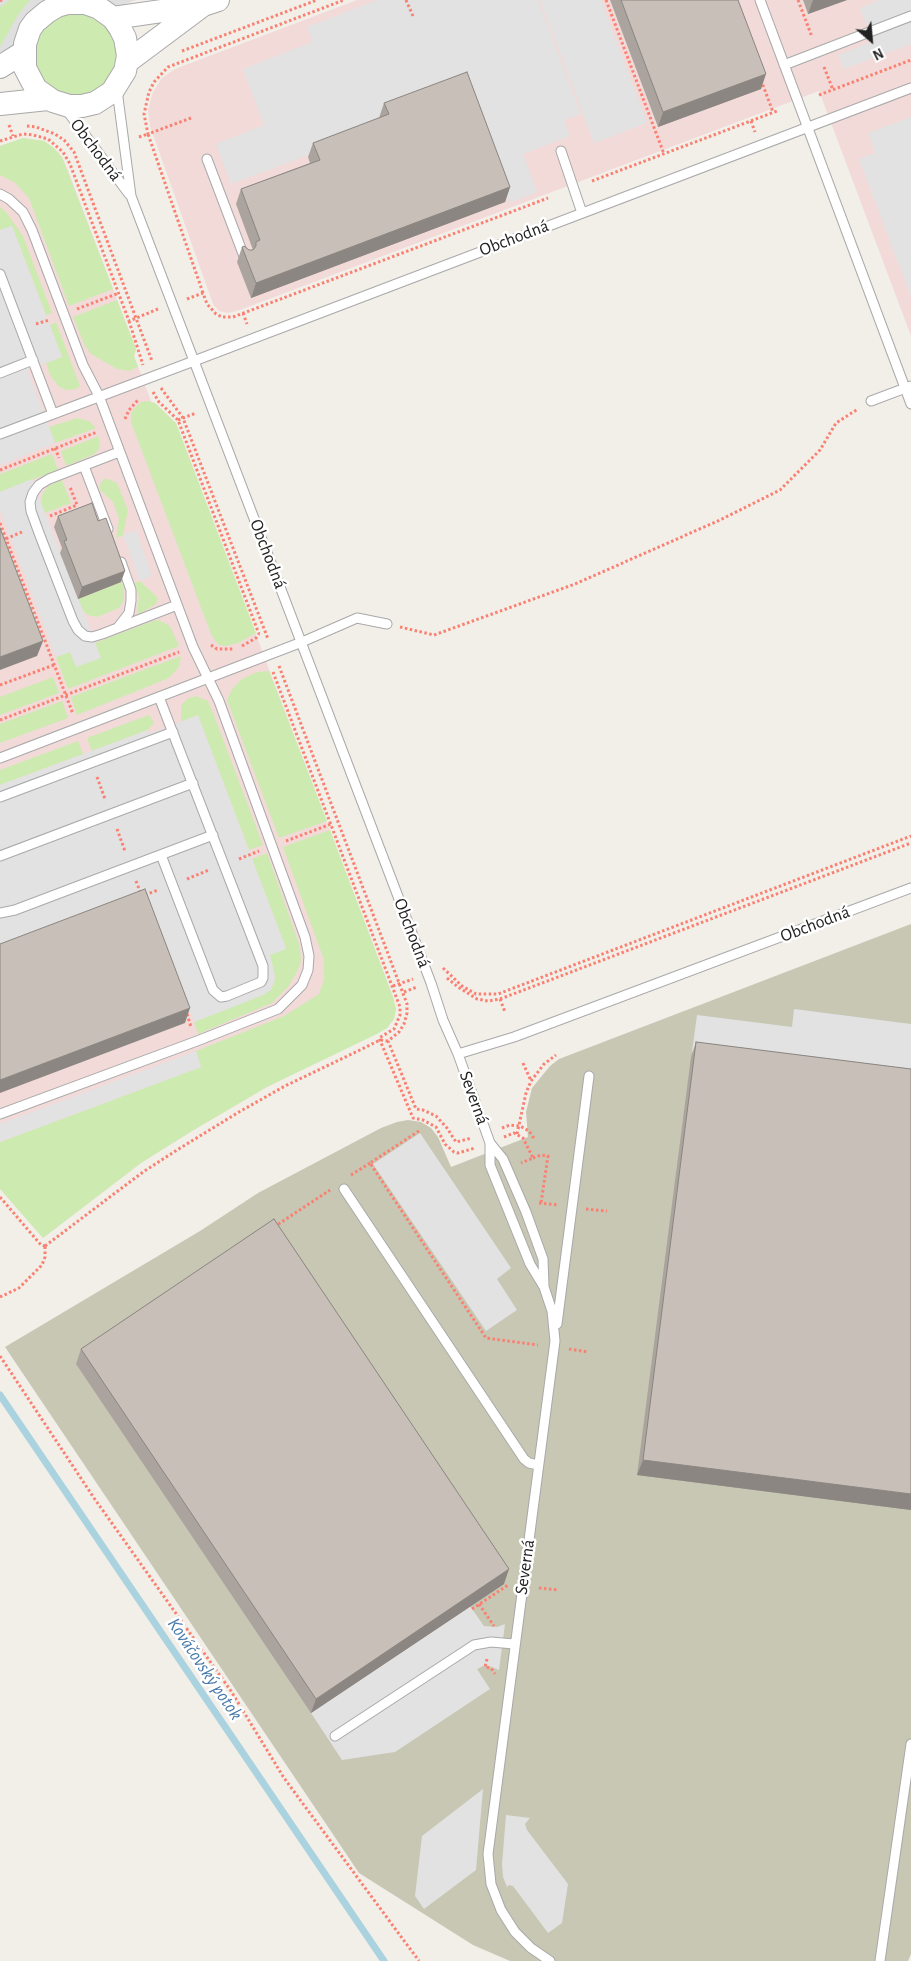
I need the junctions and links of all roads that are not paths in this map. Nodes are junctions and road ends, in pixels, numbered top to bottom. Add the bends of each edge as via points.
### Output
1 (760, 0) edge
2 (210, 3) edge
3 (911, 16) edge
4 (113, 18) junction
5 (24, 52) junction
6 (127, 62) junction
7 (784, 65) junction
8 (0, 67) edge
9 (116, 87) junction
10 (911, 88) edge
11 (55, 102) junction
12 (0, 104) edge
13 (807, 128) junction
14 (561, 151) dead end
15 (207, 159) dead end
16 (0, 194) edge
17 (131, 196) junction
18 (582, 213) junction
19 (245, 259) edge
20 (0, 274) edge
21 (33, 360) junction
22 (194, 360) junction
23 (0, 373) edge
24 (908, 387) edge
25 (99, 396) junction
26 (871, 401) road end
27 (911, 404) edge
28 (53, 414) junction
29 (0, 434) edge
30 (119, 452) junction
31 (84, 466) junction
32 (112, 539) edge
33 (119, 557) edge
34 (177, 605) junction
35 (387, 624) road end
36 (117, 628) junction
37 (302, 642) junction
38 (208, 677) junction
39 (159, 697) junction
40 (173, 732) junction
41 (0, 758) edge
42 (193, 783) junction
43 (0, 797) edge
44 (213, 835) junction
45 (162, 854) junction
46 (0, 856) edge
47 (911, 888) edge
48 (0, 913) edge
49 (458, 1054) junction
50 (588, 1076) dead end
51 (0, 1114) edge
52 (490, 1143) junction
53 (342, 1185) road end
54 (544, 1286) junction
55 (554, 1344) junction
56 (538, 1465) junction
57 (514, 1644) junction
58 (335, 1736) dead end
59 (911, 1744) edge
60 (550, 1961) edge
61 (880, 1961) edge

1 - 7 lane
2 - 4 street
2 - 6 street
3 - 7 lane
4 - 5 street via 99,8 85,4 57,6 35,22 27,36
4 - 6 street via 125,38
5 - 8 street
5 - 11 street via 25,68 32,82
6 - 9 street
7 - 13 lane
9 - 11 street via 95,103 82,106
9 - 17 lane, Obchodná
10 - 13 lane, Obchodná
11 - 12 street
11 - 17 lane, Obchodná via 93,145
13 - 18 lane, Obchodná
13 - 24 lane
14 - 18 lane
15 - 19 lane
16 - 25 lane via 23,212 29,224 83,365
17 - 22 lane, Obchodná
18 - 22 lane, Obchodná
20 - 21 lane
21 - 23 lane
21 - 28 lane
22 - 25 lane
22 - 37 lane, Obchodná
24 - 26 lane
24 - 27 lane
25 - 28 lane
25 - 30 lane
28 - 29 lane
30 - 31 lane
30 - 34 lane
31 - 32 lane
31 - 36 lane via 39,485 30,502 31,511 78,630 92,637
33 - 36 lane via 132,601 129,613
34 - 36 lane
34 - 38 lane
35 - 37 lane via 357,618
37 - 38 lane
37 - 49 lane, Obchodná
38 - 39 lane
38 - 51 lane via 305,938 310,956 302,985 278,1009
39 - 40 lane
39 - 41 lane
40 - 42 lane
40 - 43 lane
42 - 44 lane
42 - 46 lane
44 - 45 lane
44 - 45 lane via 263,966 263,978 248,988 221,997 212,990
45 - 48 lane
47 - 49 lane, Obchodná via 514,1037
49 - 52 lane, Severná
50 - 55 lane
52 - 54 lane, Severná via 490,1165 530,1264
52 - 54 lane, Severná via 503,1159 526,1212 543,1259
53 - 56 lane via 524,1459
54 - 55 lane, Severná via 552,1311
55 - 56 lane, Severná
56 - 57 lane, Severná
57 - 58 lane via 491,1642 474,1645
57 - 60 lane, Severná via 488,1854 491,1884 501,1910 515,1932
59 - 61 lane

